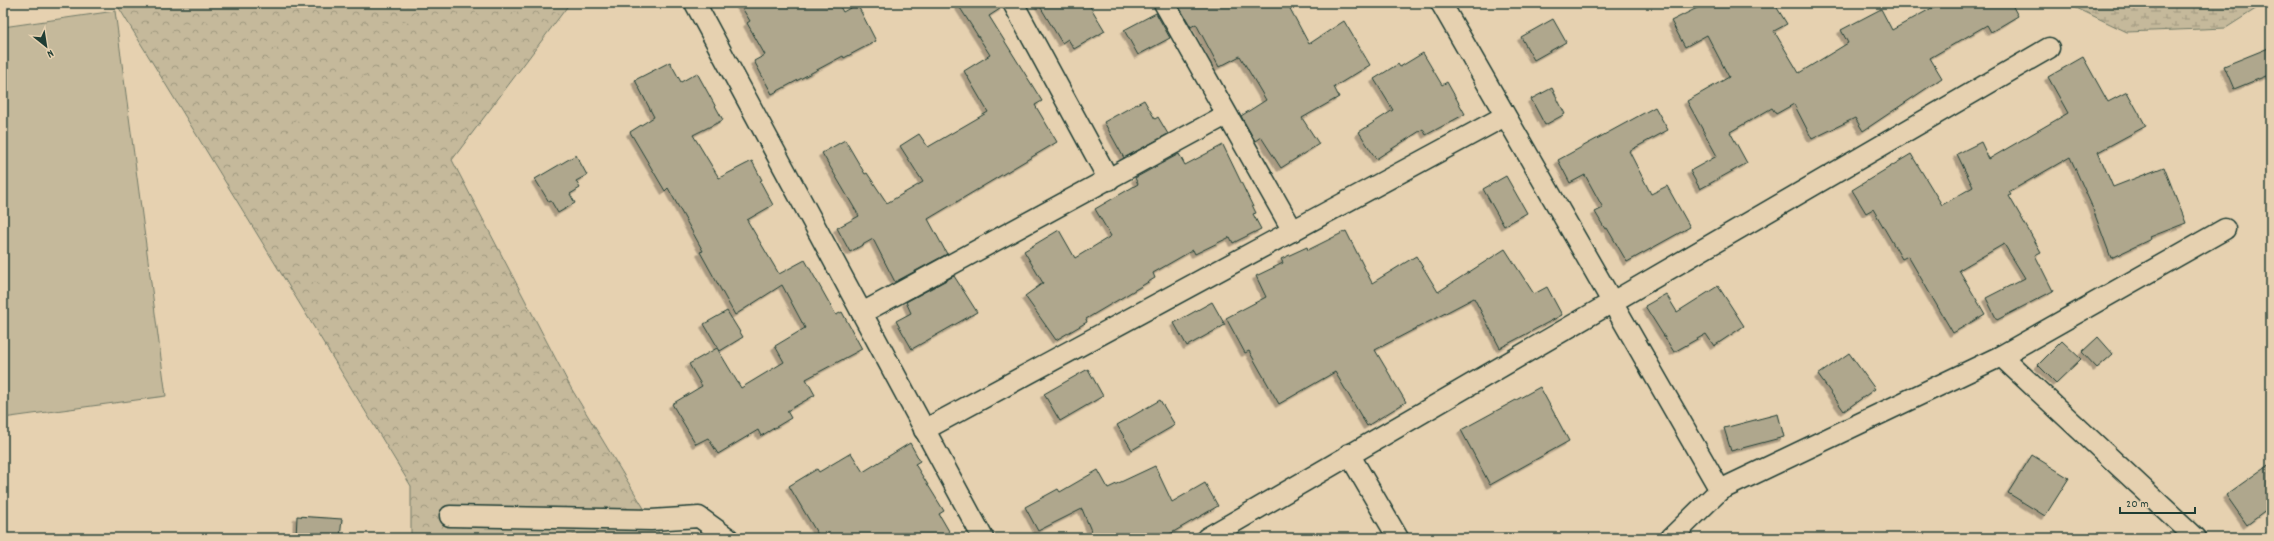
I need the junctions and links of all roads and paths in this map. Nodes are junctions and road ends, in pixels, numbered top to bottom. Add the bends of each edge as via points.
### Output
1 (695, 3) edge
2 (1013, 3) edge
3 (1164, 3) edge
4 (1440, 3) edge
5 (2049, 48) dead end
6 (1226, 114) junction
7 (1505, 116) junction
8 (1109, 180) junction
9 (2225, 229) dead end
10 (1293, 231) junction
11 (1612, 301) junction
12 (862, 313) junction
13 (2001, 356) junction
14 (924, 430) junction
15 (1349, 454) junction
16 (1720, 490) junction
17 (450, 516) dead end
18 (728, 538) edge
19 (983, 538) edge
20 (1207, 538) edge
21 (1398, 538) edge
22 (1671, 538) edge
23 (2196, 538) edge

1 - 12 street
2 - 8 street
3 - 6 street
4 - 7 street
5 - 11 street
6 - 8 street
6 - 10 street
7 - 10 street
7 - 11 street
8 - 12 street
9 - 13 street
10 - 14 street
11 - 15 street
11 - 16 street
12 - 14 street
13 - 16 street
13 - 23 street
14 - 19 street
15 - 20 street
15 - 21 street
16 - 22 street
17 - 18 street via 651,520 699,517

